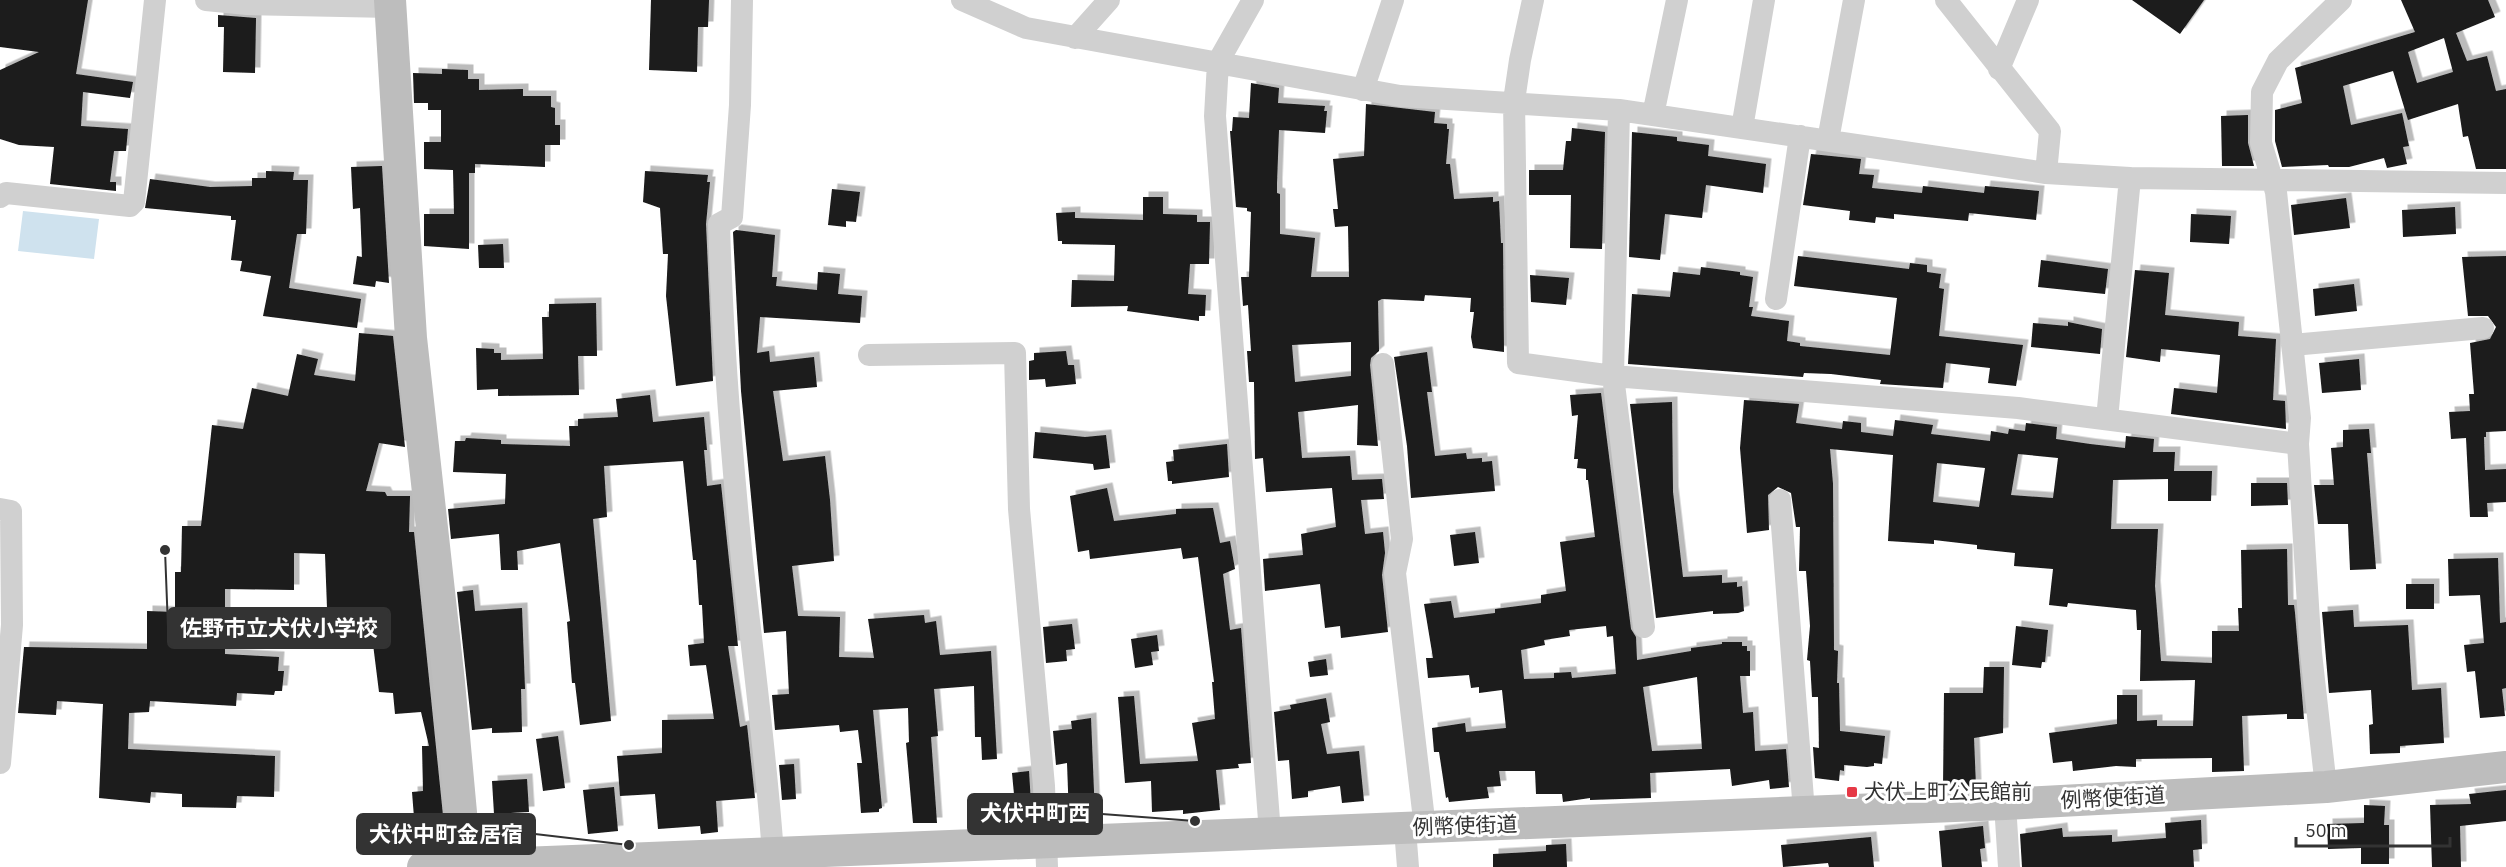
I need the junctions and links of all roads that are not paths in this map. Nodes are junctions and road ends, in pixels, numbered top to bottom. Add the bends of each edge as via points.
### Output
1 (155, 0) edge
2 (206, 0) edge
3 (742, 0) edge
4 (962, 0) edge
5 (1109, 0) edge
6 (1253, 0) edge
7 (1393, 0) edge
8 (1533, 0) edge
9 (1677, 0) edge
10 (1764, 0) edge
11 (1854, 0) edge
12 (1946, 0) edge
13 (2028, 0) edge
14 (2341, 0) edge
15 (391, 4) edge
16 (1075, 38) junction
17 (1218, 62) junction
18 (1999, 69) junction
19 (1363, 90) junction
20 (1514, 101) junction
21 (1619, 110) junction
22 (1653, 115) junction
23 (1742, 128) junction
24 (1800, 136) junction
25 (1828, 140) junction
26 (2046, 173) junction
27 (2130, 178) junction
28 (2270, 178) junction
29 (2506, 183) edge
30 (0, 197) edge
31 (1776, 299) dead end
32 (2483, 328) dead end
33 (2292, 345) junction
34 (869, 354) dead end
35 (1383, 364) dead end
36 (1613, 376) junction
37 (2107, 419) junction
38 (2298, 444) junction
39 (1780, 500) dead end
40 (0, 509) edge
41 (1644, 627) dead end
42 (0, 763) edge
43 (2506, 767) edge
44 (2326, 787) junction
45 (2005, 804) junction
46 (1804, 812) junction
47 (1415, 828) junction
48 (1270, 833) junction
49 (773, 854) junction
50 (1047, 855) edge
51 (466, 866) edge
52 (423, 867) edge
53 (1408, 867) edge
54 (2008, 867) edge

1 - 30 street via 134,202 130,206 6,193
2 - 15 street via 247,4
3 - 49 street via 732,217 719,224 721,297 738,513
4 - 16 street via 1026,28
5 - 16 street
6 - 17 street
7 - 19 street
8 - 20 street
9 - 22 street
10 - 23 street
11 - 25 street
12 - 18 street
13 - 18 street
14 - 28 street via 2278,61 2262,92 2261,143
15 - 51 main road via 411,338
16 - 17 street
17 - 19 street
17 - 48 street via 1215,116
18 - 26 street via 2050,131
19 - 20 street via 1400,96
20 - 21 street
20 - 36 street via 1518,363
21 - 22 street
21 - 36 street
22 - 23 street
23 - 24 street
24 - 25 street
24 - 31 street
25 - 26 street
26 - 27 street
27 - 28 street
27 - 37 street
28 - 29 street
28 - 33 street via 2276,192
32 - 33 street
33 - 38 street via 2300,418
34 - 50 street via 1016,353 1019,509
35 - 47 street via 1402,539 1395,573
36 - 37 street via 2006,407
36 - 41 street
37 - 38 street
38 - 44 street via 2311,653
39 - 46 street
40 - 42 street via 11,511 12,625
43 - 44 main road, 例幣使街道
44 - 45 main road, 例幣使街道
45 - 46 main road, 例幣使街道
45 - 54 street
46 - 47 main road, 例幣使街道
47 - 48 main road, 例幣使街道
47 - 53 street
48 - 50 main road, 例幣使街道
49 - 50 main road, 例幣使街道
49 - 51 main road, 例幣使街道
51 - 52 main road, 例幣使街道

